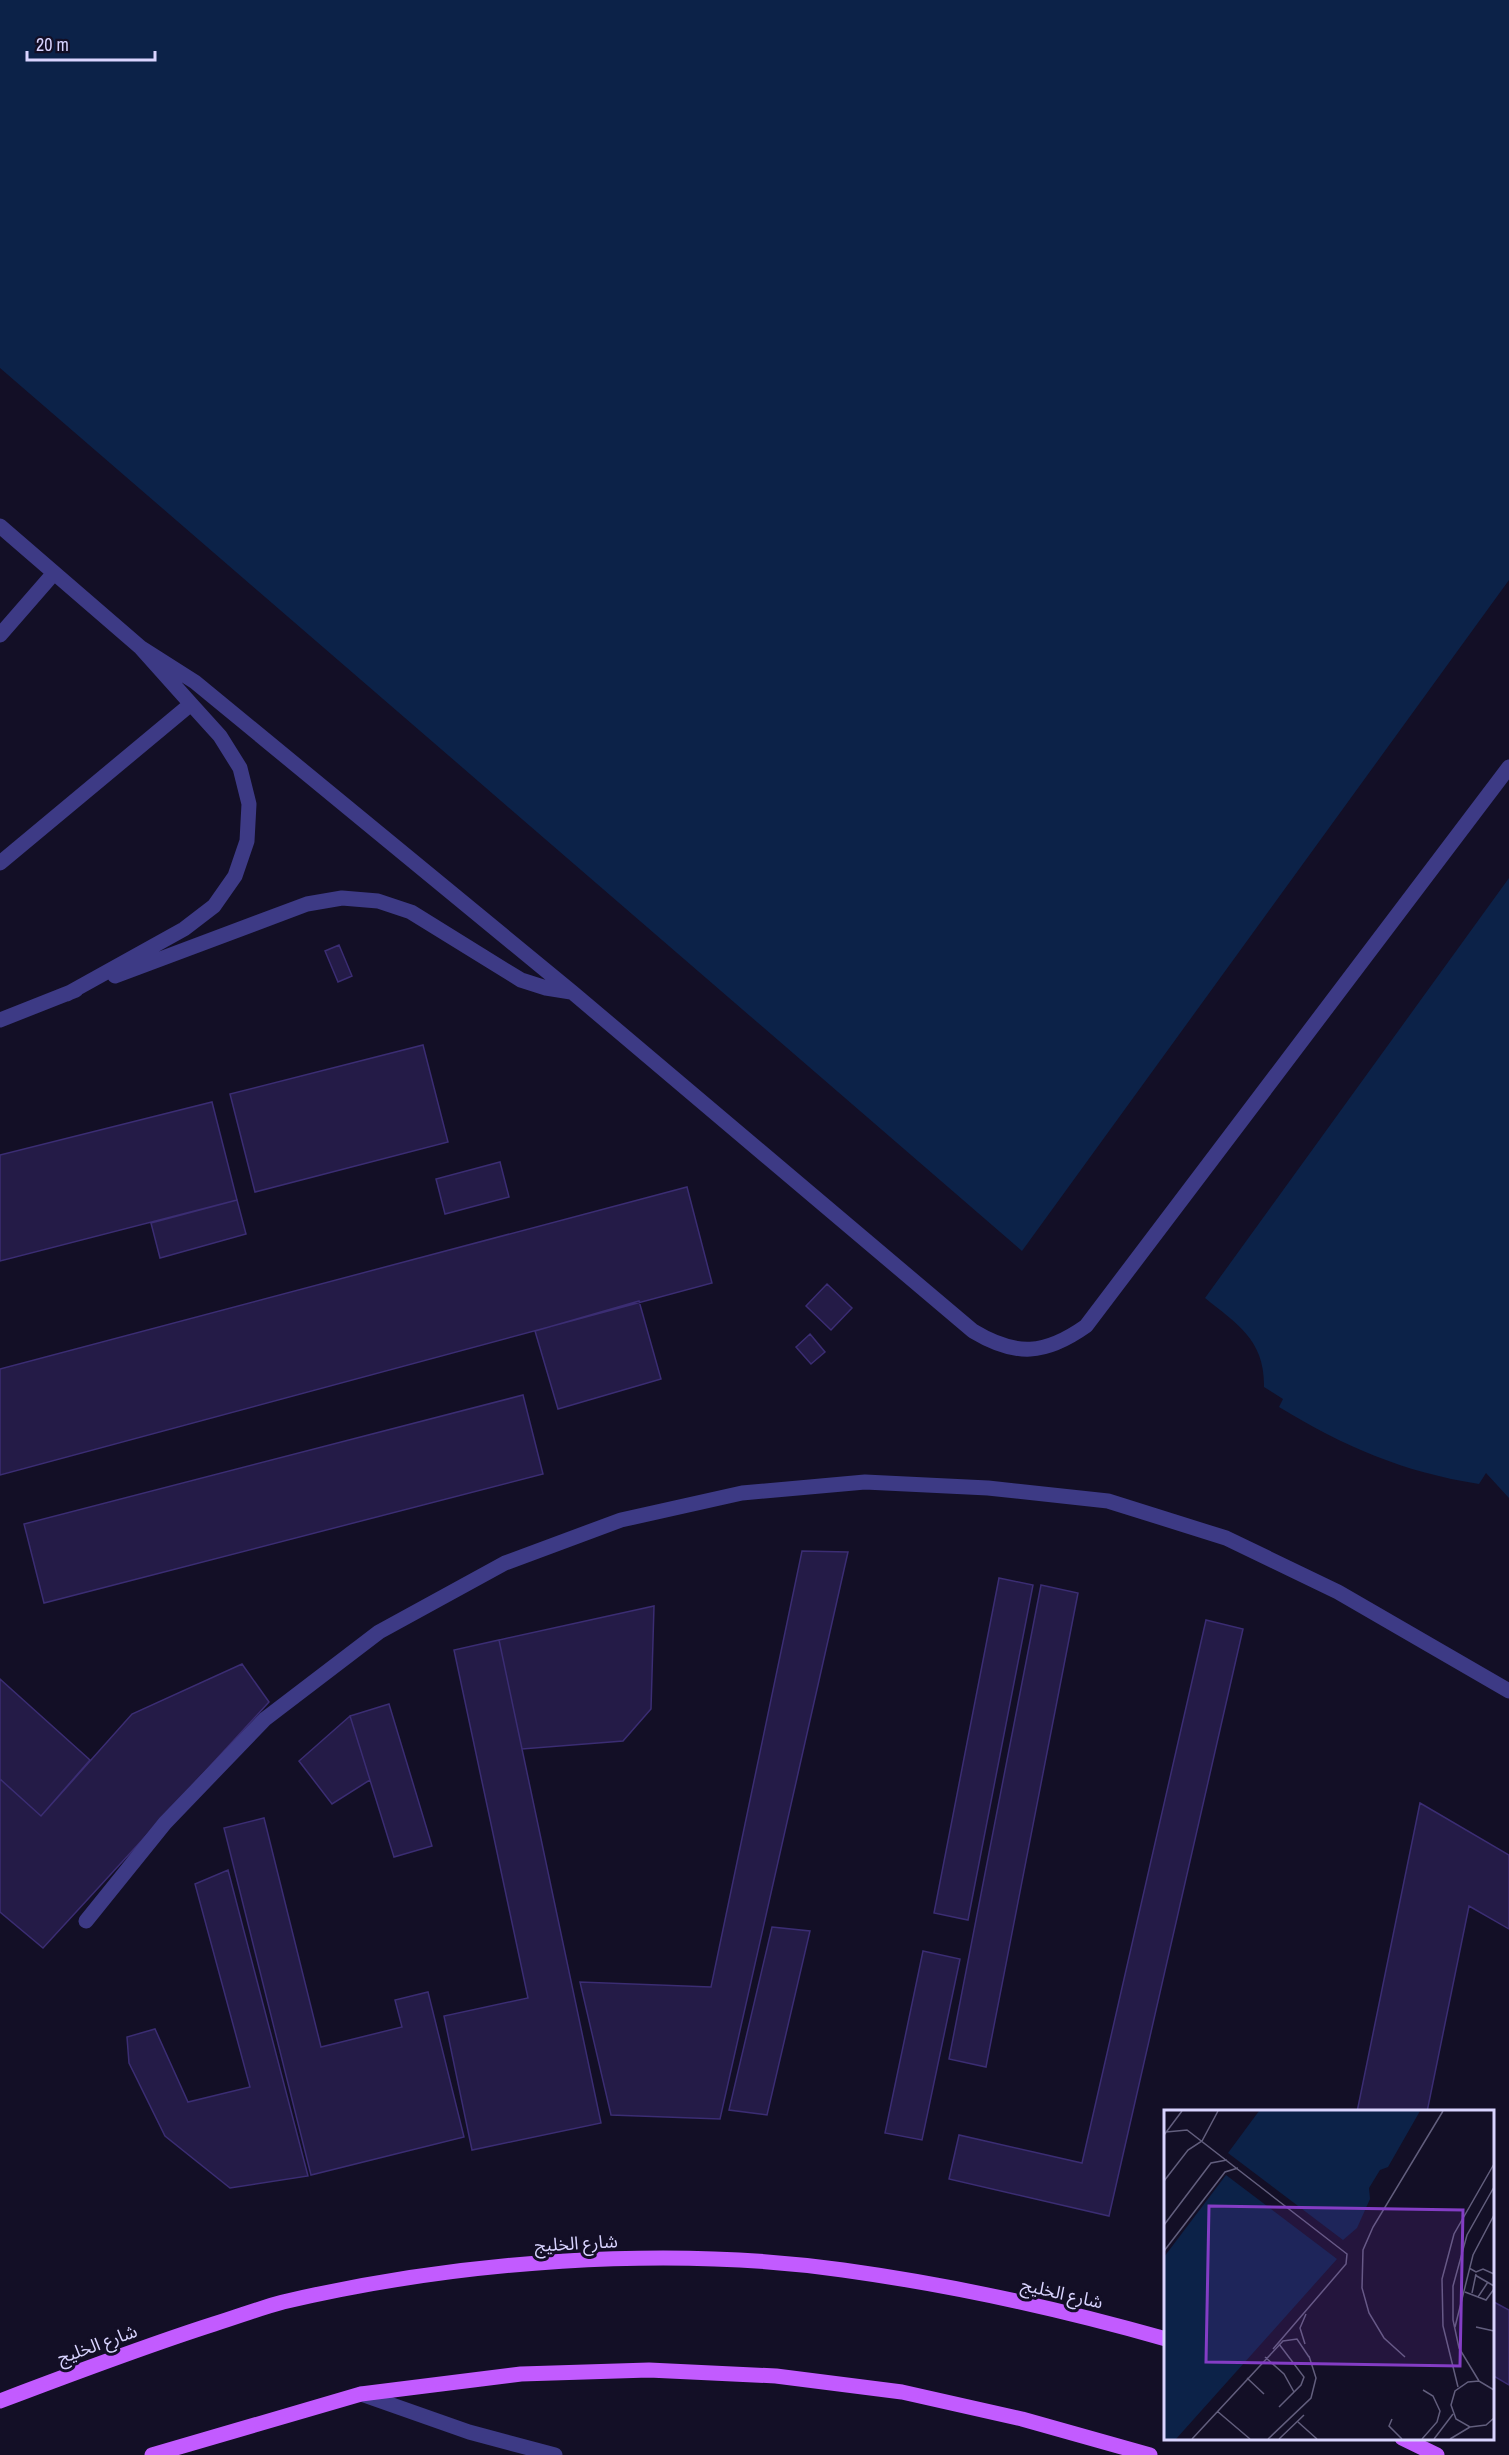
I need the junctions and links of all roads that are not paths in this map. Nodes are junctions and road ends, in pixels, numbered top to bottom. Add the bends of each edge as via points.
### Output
1 (0, 526) edge
2 (54, 573) junction
3 (0, 635) edge
4 (140, 647) junction
5 (191, 704) junction
6 (1509, 767) edge
7 (0, 863) edge
8 (572, 992) junction
9 (67, 994) junction
10 (0, 1020) edge
11 (1509, 1691) edge
12 (86, 1921) dead end
13 (1164, 2339) edge
14 (361, 2394) junction
15 (0, 2401) edge
16 (1404, 2440) edge
17 (152, 2455) edge
18 (555, 2455) edge
19 (1150, 2455) edge
20 (1437, 2455) edge

1 - 2 street
2 - 3 street
2 - 4 street
4 - 5 street
4 - 8 street via 195,682
5 - 7 street
5 - 9 street via 220,736 240,768 249,804 247,841 235,876 214,906 184,929
6 - 8 street via 1086,1326 1066,1341 1042,1349 1002,1346 973,1331
8 - 9 street via 521,980 411,912 378,902 342,898 307,904
9 - 10 street
11 - 12 street via 1338,1592 1246,1548 1108,1501 988,1488 865,1482 742,1493 621,1520 505,1563 379,1632 265,1719 165,1823
13 - 15 main road, شارع الخليج via 1035,2307 841,2270 667,2259 571,2262 390,2281 280,2303 171,2337
14 - 17 main road
14 - 18 street via 469,2432
14 - 19 main road via 521,2374 649,2370 776,2376 902,2392 1022,2419
16 - 20 main road

